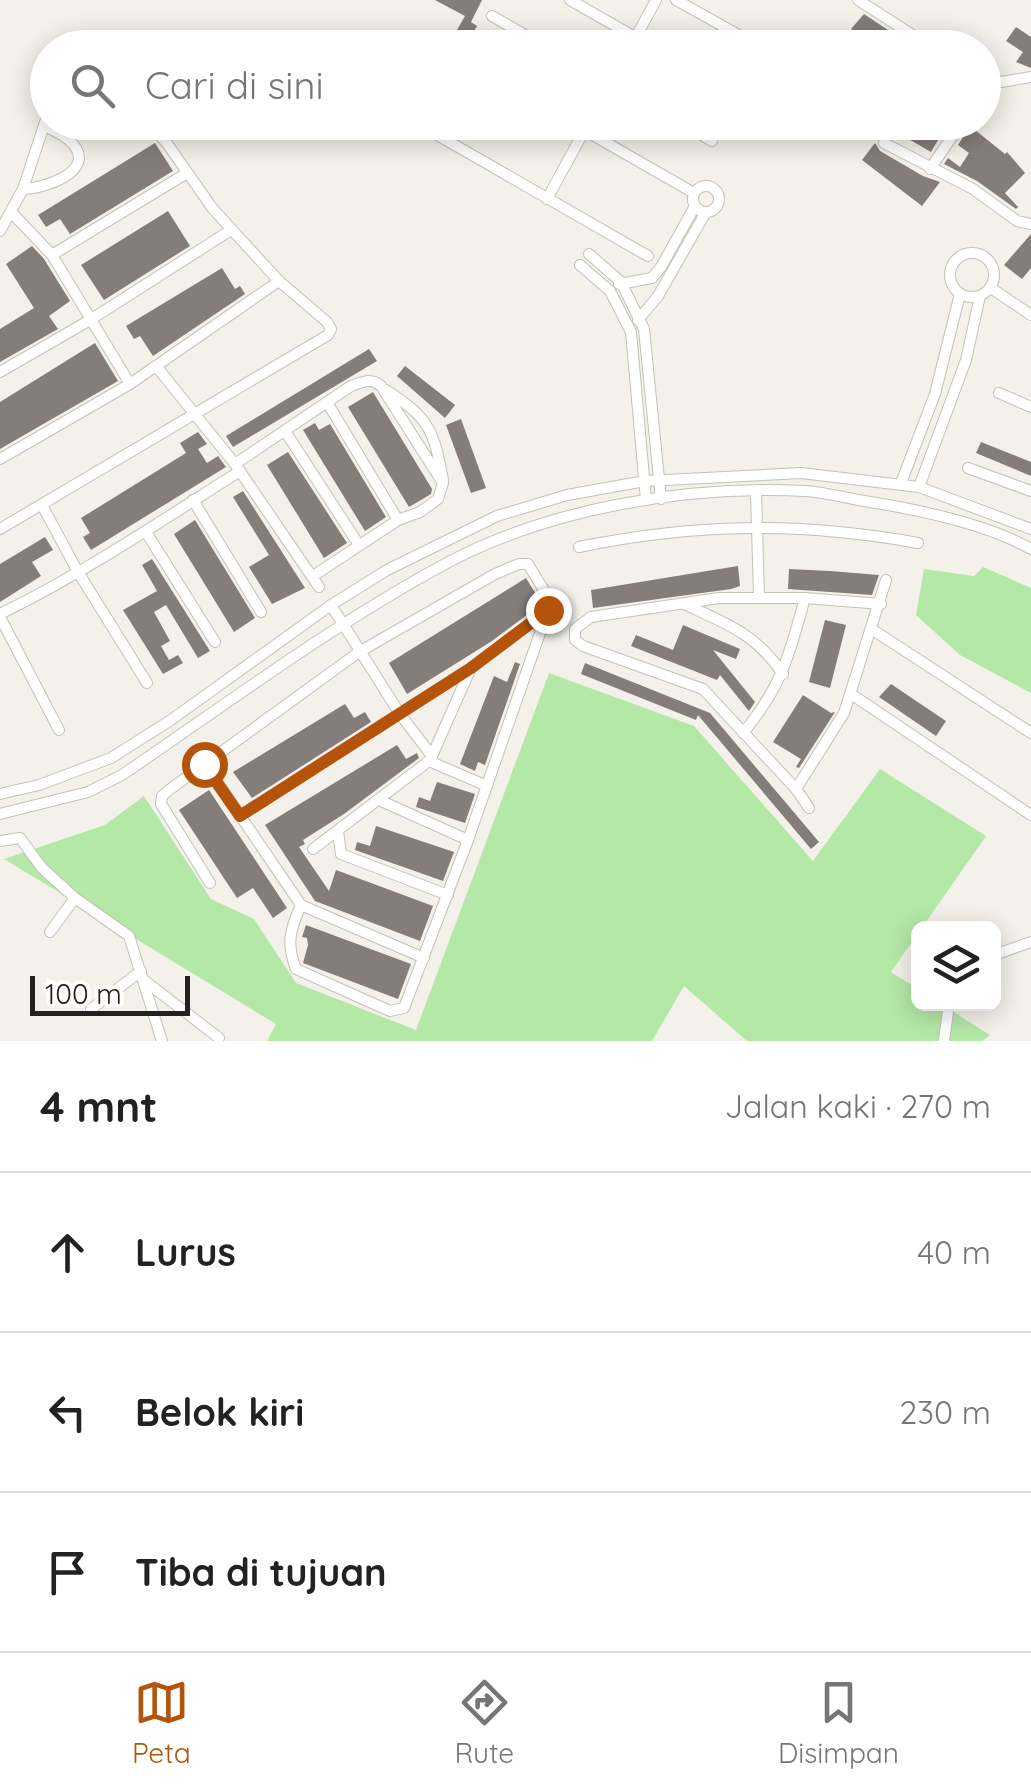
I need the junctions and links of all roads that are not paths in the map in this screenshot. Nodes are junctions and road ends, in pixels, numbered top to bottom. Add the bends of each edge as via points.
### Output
1 (570, 0) edge
2 (656, 0) edge
3 (676, 0) edge
4 (858, 0) edge
5 (492, 16) dead end
6 (516, 30) edge
7 (615, 30) edge
8 (640, 30) edge
9 (730, 30) edge
10 (905, 30) edge
11 (1031, 77) edge
12 (1001, 82) edge
13 (40, 140) edge
14 (67, 140) edge
15 (164, 140) edge
16 (446, 140) edge
17 (580, 140) edge
18 (608, 140) edge
19 (950, 140) edge
20 (884, 143) dead end
21 (930, 169) junction
22 (187, 173) junction
23 (23, 189) junction
24 (694, 193) junction
25 (547, 198) junction
26 (695, 206) junction
27 (706, 212) junction
28 (12, 213) junction
29 (1031, 224) edge
30 (231, 230) junction
31 (0, 231) edge
32 (589, 254) dead end
33 (52, 255) junction
34 (648, 256) dead end
35 (580, 265) dead end
36 (278, 282) junction
37 (621, 282) junction
38 (991, 288) junction
39 (610, 291) junction
40 (960, 294) junction
41 (980, 296) junction
42 (1031, 315) edge
43 (640, 319) junction
44 (90, 320) junction
45 (628, 323) junction
46 (156, 366) junction
47 (0, 372) edge
48 (130, 384) junction
49 (381, 386) junction
50 (935, 394) junction
51 (999, 394) dead end
52 (951, 400) junction
53 (328, 404) junction
54 (1031, 407) edge
55 (197, 414) junction
56 (285, 431) junction
57 (0, 458) edge
58 (237, 467) junction
59 (968, 468) dead end
60 (658, 480) junction
61 (644, 481) junction
62 (443, 483) junction
63 (901, 484) junction
64 (920, 487) junction
65 (1031, 491) edge
66 (756, 492) junction
67 (660, 499) junction
68 (957, 499) junction
69 (194, 500) junction
70 (646, 500) junction
71 (42, 506) junction
72 (398, 520) junction
73 (951, 520) junction
74 (757, 526) junction
75 (0, 529) edge
76 (1031, 530) edge
77 (146, 532) junction
78 (918, 543) dead end
79 (359, 545) junction
80 (579, 547) dead end
81 (1031, 549) edge
82 (78, 572) junction
83 (886, 580) dead end
84 (759, 597) junction
85 (805, 598) junction
86 (683, 603) junction
87 (880, 604) junction
88 (331, 605) junction
89 (548, 610) junction
90 (261, 612) dead end
91 (0, 616) edge
92 (342, 625) junction
93 (873, 630) junction
94 (215, 642) dead end
95 (360, 652) junction
96 (471, 668) junction
97 (783, 674) junction
98 (148, 684) dead end
99 (851, 694) junction
100 (400, 714) junction
101 (59, 730) dead end
102 (742, 733) junction
103 (1031, 733) edge
104 (430, 758) junction
105 (204, 764) junction
106 (487, 786) junction
107 (796, 789) junction
108 (0, 794) edge
109 (379, 800) junction
110 (809, 808) dead end
111 (0, 814) edge
112 (1031, 815) edge
113 (240, 816) junction
114 (338, 831) junction
115 (468, 840) junction
116 (0, 841) edge
117 (314, 849) dead end
118 (210, 882) dead end
119 (448, 894) junction
120 (75, 898) junction
121 (301, 905) junction
122 (50, 932) dead end
123 (1031, 942) edge
124 (1001, 953) edge
125 (424, 958) junction
126 (142, 976) junction
127 (91, 1009) dead end
128 (948, 1011) edge
129 (219, 1038) dead end
130 (162, 1041) edge
131 (944, 1041) edge

1 - 7 street
2 - 8 street
3 - 9 street
4 - 10 street
5 - 6 street
11 - 12 street
13 - 23 street
14 - 23 street via 78,154 76,166 43,189
15 - 22 street
16 - 25 street
17 - 25 street
18 - 24 street
19 - 21 street
20 - 21 street
21 - 29 street
22 - 30 street
22 - 33 street
23 - 28 street
24 - 26 street
24 - 27 street via 705,186 716,192 717,205
25 - 34 street
26 - 27 street
26 - 37 street via 652,278
27 - 43 street
28 - 31 street
28 - 33 street
30 - 36 street
30 - 44 street
32 - 37 street
33 - 44 street
35 - 39 street
36 - 46 street
36 - 55 street via 328,322 328,335
37 - 39 street
37 - 43 street
38 - 40 street via 990,262 964,254 950,269
38 - 41 street
38 - 42 street
39 - 45 street
40 - 41 street
40 - 50 street
41 - 52 street
43 - 45 street
43 - 60 street
44 - 47 street
44 - 48 street
45 - 61 street
46 - 48 street
46 - 55 street
48 - 57 street
49 - 53 street via 368,380
49 - 62 street
49 - 62 street via 430,428
50 - 52 street
50 - 63 street
51 - 54 street
52 - 64 street
53 - 56 street
53 - 72 street
55 - 58 street
55 - 71 street
56 - 58 street
56 - 79 street
58 - 69 street
58 - 79 street via 316,582
59 - 65 street
60 - 61 street
60 - 63 street via 801,473
60 - 67 street
61 - 70 street
61 - 88 street via 497,516
62 - 72 street via 438,499
63 - 64 street
64 - 68 street
66 - 67 street
66 - 73 street via 807,492
66 - 74 street
67 - 70 street
68 - 73 street
68 - 76 street
69 - 77 street
69 - 90 street
70 - 92 street via 508,536 446,563
71 - 75 street
71 - 82 street
72 - 79 street
73 - 81 street
74 - 78 street
74 - 80 street
74 - 84 street
77 - 82 street
77 - 94 street
82 - 91 street
82 - 98 street
83 - 87 street
84 - 85 street
84 - 86 street
85 - 87 street
85 - 97 street
86 - 97 street via 741,630
86 - 102 street via 592,617 576,626 575,640 703,689
87 - 93 street
88 - 92 street
88 - 108 street via 111,758
89 - 95 street via 532,568 519,564
89 - 96 street
89 - 106 street
91 - 101 street
92 - 95 street
92 - 111 street via 122,775 88,792
93 - 99 street
93 - 103 street
95 - 100 street
95 - 105 street
96 - 100 street
96 - 104 street
97 - 102 street
99 - 107 street
99 - 112 street
100 - 104 street
100 - 113 street
102 - 107 street
104 - 106 street
104 - 109 street
105 - 113 street
105 - 118 street via 162,796 161,804
106 - 115 street
107 - 110 street
109 - 114 street
109 - 115 street
113 - 121 street
114 - 117 street
114 - 119 street via 341,854
115 - 119 street
116 - 120 street via 20,838
119 - 125 street
120 - 122 street
120 - 126 street via 129,936
121 - 125 street
121 - 125 street via 288,949 296,970 328,985 398,1011
123 - 124 street
126 - 127 street
126 - 129 street
126 - 130 street
128 - 131 street

